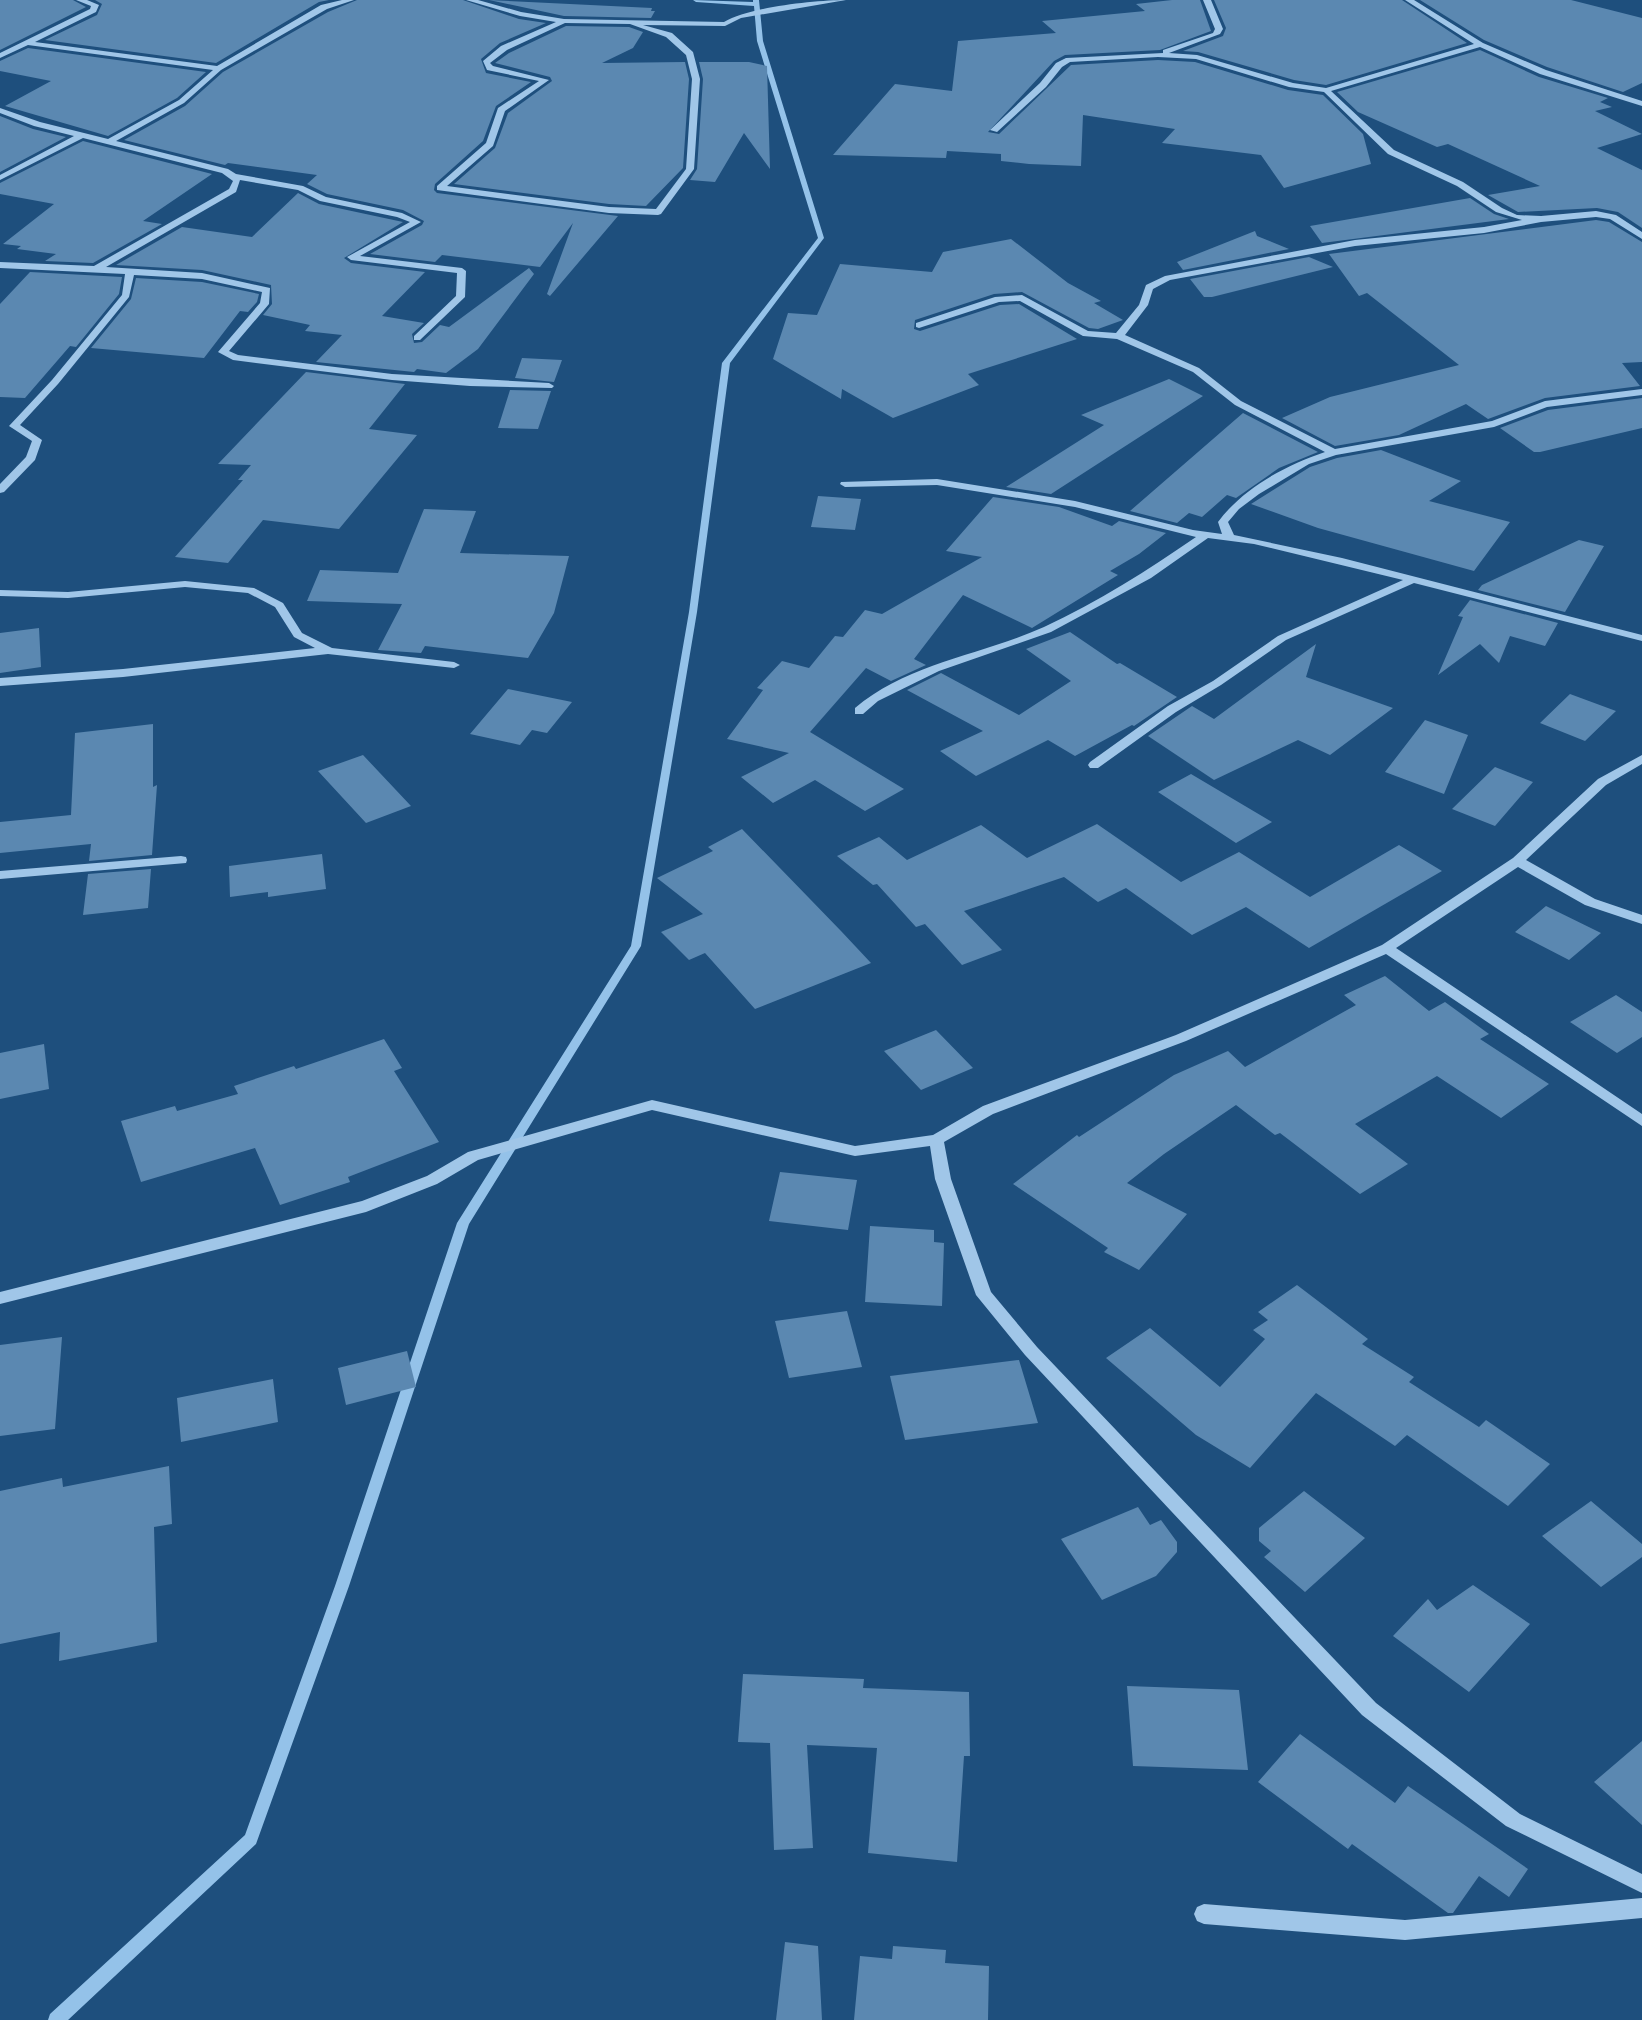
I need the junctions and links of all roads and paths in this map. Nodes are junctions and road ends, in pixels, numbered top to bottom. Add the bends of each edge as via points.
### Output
1 (80, 0) edge
2 (350, 0) edge
3 (470, 0) edge
4 (842, 0) edge
5 (1207, 0) edge
6 (1409, 0) edge
7 (564, 21) junction
8 (633, 24) junction
9 (29, 43) junction
10 (1188, 44) junction
11 (1480, 45) junction
12 (1158, 55) junction
13 (0, 56) edge
14 (1197, 57) junction
15 (218, 68) junction
16 (1326, 90) junction
17 (1642, 104) edge
18 (0, 110) edge
19 (994, 130) dead end
20 (82, 135) junction
21 (109, 142) junction
22 (234, 176) junction
23 (0, 178) edge
24 (1541, 219) junction
25 (1642, 236) edge
26 (2, 268) edge
27 (96, 269) junction
28 (130, 272) junction
29 (919, 325) dead end
30 (1119, 336) junction
31 (417, 338) dead end
32 (549, 386) dead end
33 (1642, 392) edge
34 (14, 426) junction
35 (0, 427) edge
36 (1334, 452) junction
37 (845, 484) dead end
38 (0, 490) edge
39 (1205, 535) junction
40 (1229, 537) junction
41 (1414, 579) junction
42 (0, 593) edge
43 (1642, 638) edge
44 (329, 651) junction
45 (454, 665) dead end
46 (0, 682) edge
47 (859, 711) dead end
48 (1642, 759) edge
49 (1094, 765) dead end
50 (181, 860) dead end
51 (1518, 861) junction
52 (0, 875) edge
53 (1642, 920) edge
54 (1387, 948) junction
55 (1642, 1121) edge
56 (936, 1140) junction
57 (0, 1298) edge
58 (1642, 1884) edge
59 (1642, 1908) edge
60 (1204, 1914) dead end

1 - 9 street via 95,5 93,10
2 - 15 street via 324,7
3 - 7 street
4 - 8 street via 739,16 725,24
5 - 10 street via 1219,29
6 - 11 street
7 - 8 street
7 - 8 street via 504,48 486,63 545,80 501,110 490,144 440,188 658,212 690,169 696,79 690,54 669,35
9 - 13 street
9 - 15 street
10 - 12 street
10 - 14 street
11 - 16 street
11 - 17 street
12 - 14 street
12 - 19 street via 1059,65
14 - 16 street
15 - 21 street via 193,93
16 - 24 street via 1391,152 1460,184 1499,210
18 - 20 street
20 - 21 street
20 - 23 street
21 - 22 street
22 - 27 street via 233,190
22 - 31 street via 300,188 323,199 417,222 351,257 462,271 460,297
24 - 25 street via 1596,214 1613,217
24 - 30 street via 1355,243 1168,278 1149,287 1143,305
26 - 27 street
27 - 28 street
28 - 32 street via 202,276 267,290 264,304 223,352 236,358 444,384
28 - 34 street via 126,295
29 - 30 street via 1010,296 1086,334
30 - 36 street via 1196,370 1238,403
33 - 36 street via 1545,404 1494,424
34 - 35 street
34 - 38 street via 37,440 31,458
36 - 40 street via 1305,462 1235,507 1223,522
37 - 39 street via 901,481 976,487
39 - 40 street
39 - 47 street via 1147,576 1047,630 935,669 874,698
40 - 41 street
41 - 43 street
41 - 49 street via 1282,638
42 - 44 street via 68,595 185,584 250,590 279,605 298,635
44 - 45 street
44 - 46 street
48 - 51 street via 1602,782
50 - 52 street
51 - 53 street via 1590,902
51 - 54 street
54 - 55 street
54 - 56 street via 1181,1038 988,1110
56 - 57 street via 855,1151 652,1105 473,1156 432,1180 366,1206
56 - 58 street via 943,1179 984,1295 1369,1709 1513,1820
59 - 60 street via 1405,1930

